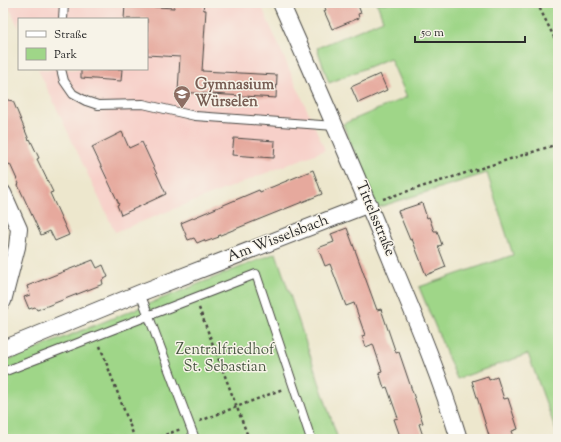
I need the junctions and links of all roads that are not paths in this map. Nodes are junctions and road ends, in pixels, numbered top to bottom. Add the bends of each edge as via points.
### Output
1 (64, 3) edge
2 (281, 3) edge
3 (63, 18) edge
4 (61, 70) edge
5 (335, 126) junction
6 (3, 193) edge
7 (369, 204) junction
8 (140, 293) junction
9 (3, 301) edge
10 (148, 316) junction
11 (3, 349) edge
12 (3, 372) edge
13 (195, 439) edge
14 (311, 439) edge
15 (460, 439) edge

1 - 3 lane
2 - 5 street, Tittelsstraße
4 - 5 lane via 64,81 73,94 98,105 143,104 195,116
5 - 7 street, Tittelsstraße
6 - 9 street via 19,229
7 - 8 street, Am Wisselsbach
7 - 15 street, Tittelsstraße via 446,397
8 - 10 lane
8 - 11 street, Am Wisselsbach
10 - 12 lane
10 - 13 lane
10 - 14 lane via 256,274

